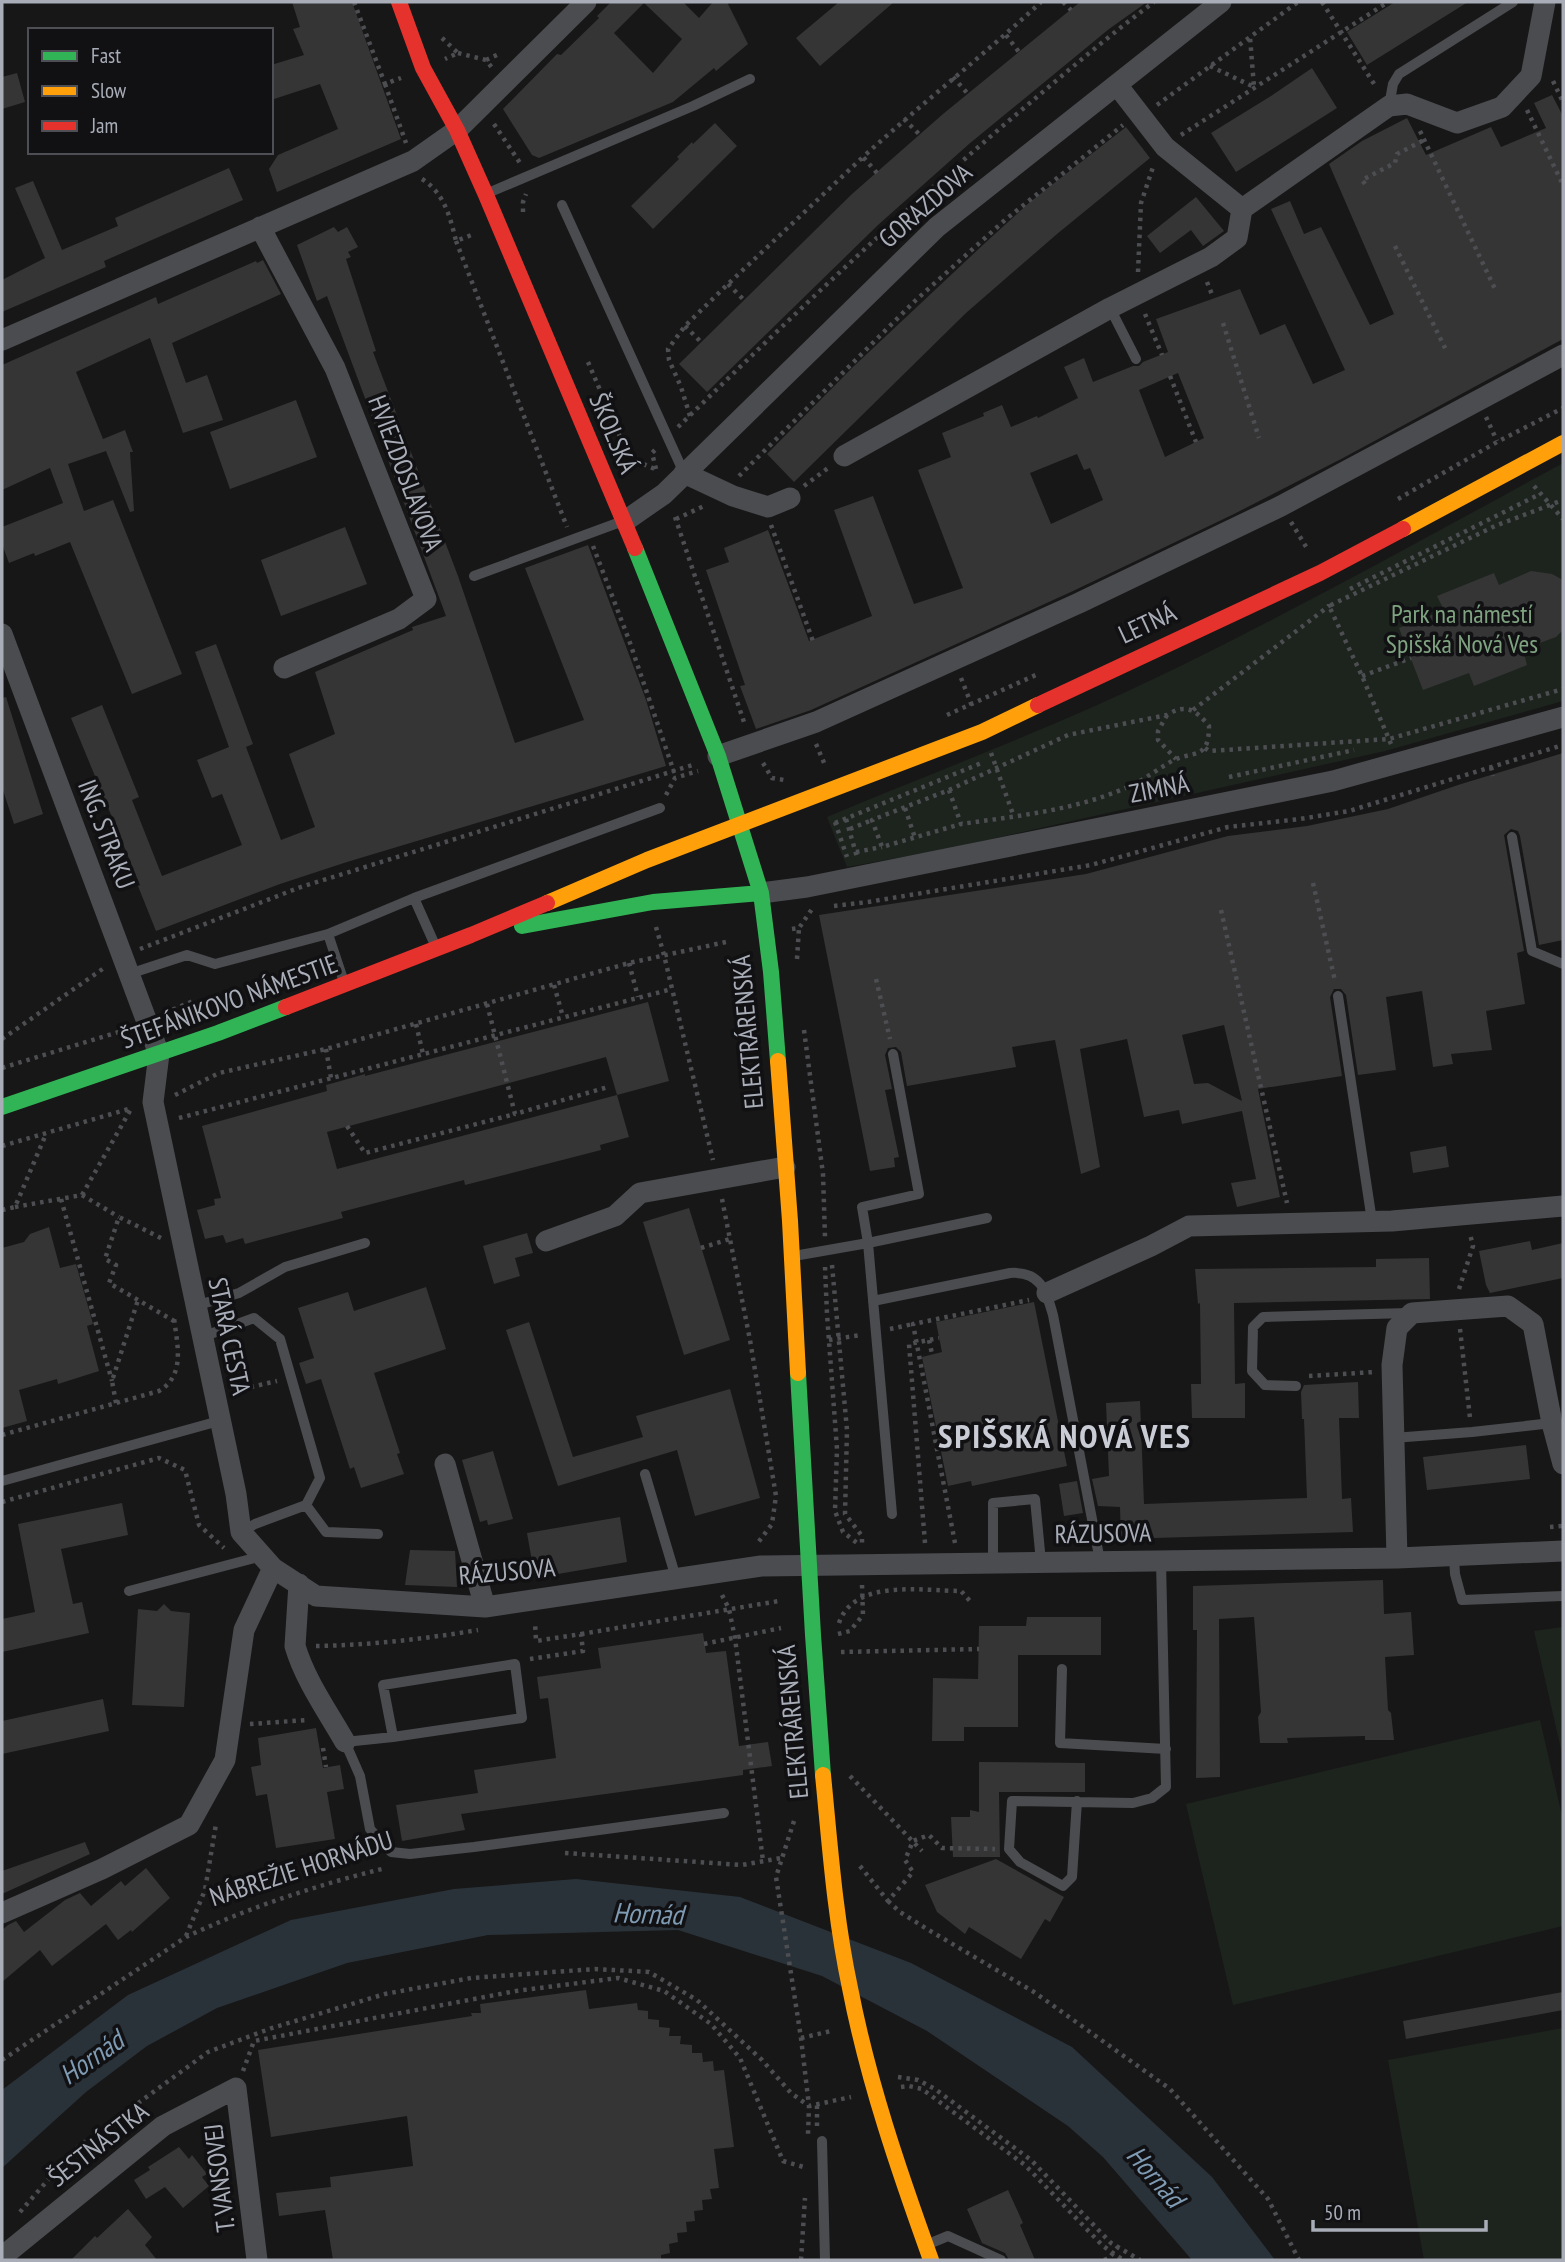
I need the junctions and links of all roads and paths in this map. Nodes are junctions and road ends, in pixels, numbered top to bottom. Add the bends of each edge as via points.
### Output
1 (399, 2) edge
2 (586, 2) edge
3 (1041, 2) edge
4 (1063, 2) edge
5 (1221, 2) edge
6 (1298, 2) edge
7 (1322, 2) edge
8 (1388, 2) edge
9 (1513, 2) edge
10 (1545, 2) edge
11 (1150, 3) edge
12 (1071, 10) dead end
13 (1341, 30) junction
14 (1006, 35) junction
15 (1250, 37) junction
16 (1019, 52) dead end
17 (1210, 66) junction
18 (953, 78) junction
19 (750, 79) dead end
20 (1117, 85) junction
21 (1254, 87) junction
22 (1559, 93) dead end
23 (968, 94) dead end
24 (1563, 102) edge
25 (1389, 106) junction
26 (1139, 115) junction
27 (904, 119) junction
28 (457, 130) junction
29 (1537, 131) dead end
30 (920, 135) dead end
31 (1424, 140) dead end
32 (1166, 147) junction
33 (1432, 155) dead end
34 (863, 157) junction
35 (877, 173) dead end
36 (1364, 184) dead end
37 (1563, 185) edge
38 (486, 195) junction
39 (562, 205) dead end
40 (1242, 209) junction
41 (260, 227) junction
42 (456, 241) dead end
43 (1395, 246) dead end
44 (728, 284) junction
45 (1495, 289) dead end
46 (1137, 295) junction
47 (744, 300) dead end
48 (1110, 308) junction
49 (1223, 323) dead end
50 (685, 326) junction
51 (2, 340) edge
52 (701, 342) dead end
53 (1446, 350) dead end
54 (584, 352) dead end
55 (1162, 355) dead end
56 (1563, 355) edge
57 (1136, 359) dead end
58 (1170, 376) dead end
59 (1479, 401) junction
60 (1563, 408) edge
61 (690, 416) junction
62 (671, 434) dead end
63 (1259, 438) dead end
64 (1196, 442) dead end
65 (1497, 442) junction
66 (662, 443) dead end
67 (1563, 443) edge
68 (844, 456) joint
69 (1518, 466) junction
70 (656, 469) junction
71 (684, 473) junction
72 (724, 492) junction
73 (664, 494) junction
74 (1540, 494) dead end
75 (790, 498) joint
76 (1563, 500) edge
77 (1391, 503) dead end
78 (1550, 504) junction
79 (676, 519) junction
80 (1563, 519) edge
81 (625, 521) junction
82 (772, 527) dead end
83 (577, 538) junction
84 (1309, 551) dead end
85 (1296, 556) dead end
86 (474, 576) dead end
87 (2, 634) edge
88 (814, 644) dead end
89 (1411, 658) dead end
90 (953, 660) junction
91 (284, 668) dead end
92 (1046, 670) dead end
93 (1362, 676) junction
94 (1563, 690) edge
95 (971, 704) junction
96 (1167, 715) junction
97 (1563, 717) edge
98 (935, 720) dead end
99 (982, 732) junction
100 (1389, 741) junction
101 (1563, 746) edge
102 (1205, 748) junction
103 (756, 751) junction
104 (1176, 759) junction
105 (719, 760) junction
106 (838, 762) dead end
107 (1398, 764) junction
108 (1491, 767) junction
109 (997, 768) junction
110 (674, 771) junction
111 (1493, 776) dead end
112 (675, 778) junction
113 (1216, 780) dead end
114 (788, 781) dead end
115 (950, 790) junction
116 (824, 792) junction
117 (1096, 806) dead end
118 (660, 808) joint
119 (905, 808) junction
120 (1300, 819) junction
121 (872, 820) junction
122 (1014, 820) junction
123 (961, 824) junction
124 (740, 825) junction
125 (1300, 826) dead end
126 (850, 829) dead end
127 (1200, 835) junction
128 (1512, 837) dead end
129 (915, 838) junction
130 (1021, 844) junction
131 (1201, 844) dead end
132 (910, 846) dead end
133 (882, 847) junction
134 (856, 852) dead end
135 (1030, 875) junction
136 (1313, 883) dead end
137 (761, 893) junction
138 (414, 898) junction
139 (825, 906) dead end
140 (813, 908) dead end
141 (1221, 910) dead end
142 (654, 920) dead end
143 (799, 928) junction
144 (792, 929) dead end
145 (327, 934) junction
146 (471, 934) junction
147 (726, 942) dead end
148 (436, 948) junction
149 (664, 955) junction
150 (797, 961) dead end
151 (629, 963) junction
152 (126, 964) junction
153 (1563, 964) edge
154 (876, 979) dead end
155 (345, 984) junction
156 (554, 985) junction
157 (673, 989) junction
158 (1338, 996) joint
159 (638, 997) junction
160 (487, 1004) junction
161 (803, 1016) dead end
162 (563, 1017) junction
163 (416, 1024) junction
164 (496, 1035) junction
165 (2, 1039) edge
166 (326, 1049) junction
167 (159, 1054) junction
168 (423, 1054) junction
169 (893, 1054) joint
170 (335, 1079) junction
171 (608, 1087) dead end
172 (169, 1098) dead end
173 (2, 1107) edge
174 (132, 1108) junction
175 (515, 1114) junction
176 (174, 1119) dead end
177 (135, 1121) dead end
178 (347, 1126) dead end
179 (46, 1133) junction
180 (2, 1146) edge
181 (785, 1167) junction
182 (718, 1179) junction
183 (82, 1195) junction
184 (1286, 1197) dead end
185 (61, 1199) junction
186 (1563, 1206) edge
187 (15, 1207) junction
188 (2, 1210) edge
189 (1466, 1216) junction
190 (119, 1217) junction
191 (987, 1218) dead end
192 (1372, 1221) junction
193 (159, 1225) dead end
194 (162, 1238) junction
195 (730, 1239) junction
196 (546, 1241) dead end
197 (365, 1242) dead end
198 (868, 1243) junction
199 (701, 1248) dead end
200 (165, 1249) dead end
201 (828, 1251) junction
202 (791, 1256) junction
203 (1047, 1293) junction
204 (138, 1300) junction
205 (873, 1301) junction
206 (1458, 1301) junction
207 (195, 1306) junction
208 (173, 1309) dead end
209 (1412, 1313) junction
210 (175, 1321) junction
211 (202, 1337) junction
212 (939, 1338) dead end
213 (929, 1340) junction
214 (916, 1343) junction
215 (932, 1354) dead end
216 (1392, 1370) junction
217 (291, 1377) junction
218 (112, 1381) junction
219 (1296, 1386) joint
220 (230, 1392) dead end
221 (116, 1404) junction
222 (219, 1420) junction
223 (1552, 1423) junction
224 (1472, 1432) junction
225 (2, 1435) edge
226 (1393, 1438) junction
227 (445, 1464) dead end
228 (1563, 1464) edge
229 (645, 1474) dead end
230 (2, 1481) edge
231 (2, 1502) edge
232 (306, 1505) junction
233 (892, 1514) dead end
234 (1563, 1526) edge
235 (1549, 1527) dead end
236 (242, 1532) junction
237 (377, 1534) dead end
238 (757, 1545) dead end
239 (926, 1550) dead end
240 (957, 1550) dead end
241 (1563, 1550) edge
242 (864, 1553) junction
243 (1454, 1557) junction
244 (1397, 1558) junction
245 (1100, 1561) junction
246 (1161, 1561) junction
247 (267, 1562) junction
248 (1041, 1562) junction
249 (993, 1563) junction
250 (231, 1566) junction
251 (809, 1567) junction
252 (676, 1578) junction
253 (308, 1590) junction
254 (129, 1591) dead end
255 (722, 1595) dead end
256 (862, 1596) junction
257 (1563, 1596) edge
258 (779, 1601) dead end
259 (970, 1601) dead end
260 (485, 1606) junction
261 (729, 1609) junction
262 (535, 1622) dead end
263 (781, 1628) dead end
264 (839, 1633) junction
265 (581, 1634) junction
266 (813, 1635) junction
267 (735, 1638) junction
268 (704, 1644) dead end
269 (979, 1649) dead end
270 (841, 1652) junction
271 (842, 1665) dead end
272 (531, 1669) dead end
273 (1062, 1669) dead end
274 (313, 1720) dead end
275 (245, 1724) dead end
276 (393, 1737) junction
277 (345, 1742) junction
278 (323, 1746) dead end
279 (1166, 1749) junction
280 (849, 1765) dead end
281 (326, 1768) dead end
282 (850, 1776) junction
283 (851, 1789) dead end
284 (1077, 1801) junction
285 (724, 1813) dead end
286 (794, 1821) dead end
287 (913, 1841) junction
288 (1009, 1849) junction
289 (922, 1851) dead end
290 (555, 1852) dead end
291 (858, 1853) dead end
292 (781, 1858) junction
293 (763, 1861) junction
294 (390, 1867) dead end
295 (860, 1867) junction
296 (861, 1879) dead end
297 (888, 1901) junction
298 (2, 1913) edge
299 (799, 2024) dead end
300 (831, 2031) dead end
301 (801, 2038) dead end
302 (2, 2060) edge
303 (897, 2077) dead end
304 (236, 2088) junction
305 (875, 2092) junction
306 (822, 2141) dead end
307 (824, 2172) junction
308 (11, 2222) dead end
309 (1118, 2247) junction
310 (928, 2253) edge
311 (1113, 2253) junction
312 (2, 2257) edge
313 (257, 2260) edge
314 (825, 2260) edge
315 (1000, 2260) edge
316 (1104, 2260) edge
317 (1123, 2260) edge
318 (1140, 2260) edge
319 (1299, 2260) edge

1 - 28 main road, ŠKOLSKÁ via 423,68
2 - 28 street
3 - 14 path
4 - 12 path
5 - 20 street, GORAZDOVA
6 - 15 path
7 - 13 path
8 - 13 path
9 - 25 lane via 1399,74
10 - 25 street via 1531,76 1502,107 1457,123 1407,104
11 - 61 path via 894,221
13 - 21 path
13 - 25 path
14 - 16 path
14 - 18 path
15 - 17 path
15 - 21 path
17 - 21 path
17 - 26 path
18 - 23 path
18 - 27 path
19 - 38 lane
20 - 26 street
20 - 71 street, GORAZDOVA via 937,227
21 - 32 path
22 - 24 path
25 - 40 street
26 - 32 street
26 - 72 path via 1005,220 916,300
27 - 30 path
27 - 34 path
28 - 38 main road, ŠKOLSKÁ
28 - 41 street via 413,160
29 - 37 path
31 - 36 path via 1396,154 1395,163 1362,180
32 - 40 street
32 - 46 path via 1157,156 1140,203
33 - 45 path
34 - 35 path
34 - 44 path
38 - 81 main road, ŠKOLSKÁ
39 - 71 lane
40 - 46 street via 1237,238 1211,257
41 - 51 street
41 - 91 street, HVIEZDOSLAVOVA via 335,368 426,599 399,619
42 - 83 path via 571,537
43 - 53 path
44 - 47 path
44 - 50 path
46 - 48 street
46 - 55 path
48 - 57 lane
48 - 68 street
49 - 63 path
50 - 52 path
50 - 61 path via 668,349
54 - 70 path via 628,453
56 - 59 street, LETNÁ
58 - 64 path
59 - 65 path
59 - 90 street, LETNÁ via 1281,506
60 - 65 path
61 - 62 path
65 - 69 path
65 - 77 path
66 - 70 path via 652,453
67 - 69 main road, LETNÁ
68 - 75 path
69 - 99 main road, LETNÁ via 1320,573
70 - 73 path
71 - 72 street
71 - 73 street, GORAZDOVA
72 - 75 street via 768,507
72 - 79 path
73 - 79 path
73 - 81 street, GORAZDOVA
74 - 78 path
76 - 78 path
78 - 80 path
78 - 93 path via 1329,606
79 - 103 path
81 - 83 lane
81 - 105 main road, ŠKOLSKÁ
82 - 88 path
83 - 86 lane
83 - 110 path via 592,541
84 - 85 path
87 - 152 street, ING. STRAKU
89 - 93 path
90 - 95 path
90 - 103 street, LETNÁ
92 - 95 path
93 - 100 path
94 - 100 path
95 - 98 path
95 - 99 path
96 - 102 path via 1177,709 1193,710 1209,726
96 - 104 path via 1158,740
96 - 109 path via 1068,735
97 - 107 street, ZIMNÁ
99 - 109 path
99 - 116 main road, LETNÁ
100 - 102 path
100 - 107 path
100 - 113 path
101 - 108 path
102 - 104 path
103 - 105 street, LETNÁ
103 - 114 path via 772,778
104 - 122 path via 1130,786
105 - 110 path
105 - 112 path
105 - 124 main road, ŠKOLSKÁ
106 - 116 path via 816,771
107 - 130 street, ZIMNÁ
108 - 111 path
108 - 120 path via 1349,811
109 - 115 path
109 - 122 path
110 - 112 path
110 - 152 path via 301,887 185,933
112 - 118 path
115 - 119 path
115 - 123 path
116 - 124 main road, LETNÁ
116 - 132 path via 848,859
117 - 122 path
118 - 138 lane
119 - 121 path
119 - 129 path
120 - 125 path
120 - 127 path
121 - 126 path
121 - 133 path
122 - 123 path
123 - 129 path
124 - 137 main road, ŠKOLSKÁ
124 - 146 main road, ŠTEFÁNIKOVO NÁMESTIE
127 - 131 path
127 - 135 path via 1091,865
128 - 153 lane via 1532,951
129 - 133 path
130 - 135 path
130 - 137 street, ZIMNÁ
133 - 134 path
135 - 139 path via 860,906
136 - 158 path
137 - 146 main road, ŠTEFÁNIKOVO NÁMESTIE via 653,902
137 - 181 main road, ELEKTRÁRENSKÁ
138 - 145 lane
138 - 148 lane
140 - 143 path
141 - 184 path
142 - 149 path
143 - 144 path
143 - 150 path
145 - 152 lane via 215,964 187,955
145 - 155 lane
146 - 148 main road, ŠTEFÁNIKOVO NÁMESTIE
147 - 149 path
148 - 155 main road, ŠTEFÁNIKOVO NÁMESTIE
149 - 151 path
149 - 157 path
151 - 156 path
151 - 159 path
152 - 165 path
152 - 167 street, ING. STRAKU
154 - 169 path
155 - 167 main road, ŠTEFÁNIKOVO NÁMESTIE
156 - 160 path
156 - 162 path
157 - 159 path
157 - 182 path
158 - 192 lane
159 - 162 path
160 - 163 path
160 - 164 path
161 - 201 path
162 - 164 path
163 - 166 path
163 - 168 path
164 - 168 path
164 - 175 path
166 - 170 path
166 - 172 path via 219,1073
167 - 173 main road, ŠTEFÁNIKOVO NÁMESTIE
167 - 207 street, STARÁ CESTA via 153,1102
168 - 170 path
169 - 198 lane via 919,1194 862,1207
170 - 176 path
171 - 175 path
174 - 177 path
174 - 179 path
174 - 183 path
175 - 178 path via 365,1153
179 - 180 path
179 - 187 path
181 - 182 street
181 - 202 main road, ELEKTRÁRENSKÁ
182 - 195 path
182 - 196 street via 640,1193 615,1216
183 - 185 path
183 - 190 path
185 - 187 path
185 - 218 path
186 - 189 street
187 - 188 path
189 - 192 street
189 - 206 path via 1473,1246
190 - 194 path
190 - 204 path via 105,1259 116,1265 109,1283
191 - 198 lane
192 - 203 street via 1189,1226
193 - 194 path
194 - 200 path
195 - 199 path
195 - 238 path via 776,1496 772,1524
197 - 207 lane via 285,1267 239,1293
198 - 201 lane
198 - 205 lane
201 - 202 lane
201 - 242 path via 846,1430 845,1514 862,1536
201 - 242 path via 827,1314 837,1449 835,1511 843,1532
202 - 251 main road, ELEKTRÁRENSKÁ
203 - 205 lane via 1035,1279 1020,1272
203 - 214 path via 913,1324
203 - 245 lane
204 - 210 path
204 - 218 path
205 - 233 lane
206 - 209 street
206 - 223 street via 1508,1306 1533,1324
206 - 224 path
207 - 211 street, STARÁ CESTA
208 - 210 path
209 - 216 street via 1397,1328
209 - 219 lane via 1263,1317 1253,1327 1252,1371 1265,1385
210 - 221 path via 176,1374 159,1391
211 - 217 lane via 254,1318 280,1339
211 - 222 street, STARÁ CESTA
212 - 213 path
213 - 214 path
213 - 215 path
214 - 239 path via 909,1344
214 - 240 path
216 - 219 path via 1296,1377
216 - 226 street
217 - 220 path
217 - 232 lane via 320,1479
218 - 221 path
221 - 225 path
222 - 230 lane
222 - 236 street, STARÁ CESTA
223 - 224 lane
223 - 228 street
224 - 226 lane
226 - 244 street
227 - 260 street
229 - 252 lane
231 - 250 path via 159,1458 185,1470 199,1525 226,1551
232 - 236 lane
232 - 237 lane via 326,1532
234 - 235 path
236 - 247 street
241 - 243 street, RÁZUSOVA
242 - 249 street, RÁZUSOVA
242 - 251 street, RÁZUSOVA
242 - 256 path
243 - 244 street, RÁZUSOVA
243 - 257 lane via 1462,1600
244 - 246 street, RÁZUSOVA
245 - 246 street, RÁZUSOVA
245 - 248 street, RÁZUSOVA
246 - 279 lane
247 - 250 lane
247 - 253 street
247 - 298 street via 244,1630 225,1760 189,1825
248 - 249 street, RÁZUSOVA
248 - 249 lane via 1035,1499 993,1503
250 - 254 lane
251 - 252 street, RÁZUSOVA via 761,1566
251 - 266 main road, ELEKTRÁRENSKÁ
252 - 260 street, RÁZUSOVA
253 - 260 street, RÁZUSOVA
253 - 277 street via 298,1655
255 - 261 path
256 - 259 path via 881,1591 961,1591
256 - 264 path via 839,1620
256 - 264 path via 863,1615 850,1631
258 - 261 path
261 - 265 path
261 - 267 path
262 - 265 path via 536,1641
263 - 267 path
264 - 266 path
264 - 270 path
265 - 272 path via 583,1651 530,1659
266 - 305 main road, ELEKTRÁRENSKÁ via 834,1888 849,1985
267 - 268 path
267 - 293 path
269 - 270 path
270 - 271 path
273 - 279 lane via 1060,1743
274 - 275 path
276 - 276 lane via 522,1718 515,1664 383,1685
276 - 277 lane
277 - 285 lane via 360,1776 370,1829 391,1852 474,1847
278 - 281 path
279 - 284 lane via 1166,1787 1152,1798 1133,1803
280 - 282 path
282 - 283 path
282 - 287 path
284 - 288 lane via 1012,1801
284 - 288 lane via 1072,1877 1063,1886 1020,1862
286 - 292 path
287 - 288 path via 929,1835 942,1848
287 - 289 path
287 - 297 path via 905,1860 913,1871
290 - 293 path via 742,1865
291 - 295 path
292 - 293 path
292 - 299 path via 776,1877
294 - 302 path, NÁBREŽIE HORNÁDU via 322,1886 186,1937
295 - 296 path
295 - 297 path
297 - 319 path via 1034,1992 1170,2089 1268,2199
300 - 301 path
303 - 309 path via 935,2089 1031,2160
304 - 307 path via 254,2042 516,1992 618,1978 664,1991 711,2024 740,2058 783,2161
304 - 312 street, ŠESTNÁSTKA via 163,2126
304 - 313 street, T. VANSOVEJ
305 - 308 path via 809,2106 697,2000 649,1972 595,1969 471,1978 385,1994 208,2052 74,2150
305 - 310 main road, ELEKTRÁRENSKÁ
305 - 311 path via 909,2086 922,2090 1025,2165
306 - 307 lane
307 - 314 lane
309 - 311 path
309 - 318 path
310 - 315 lane via 948,2236
311 - 316 path
311 - 317 path

